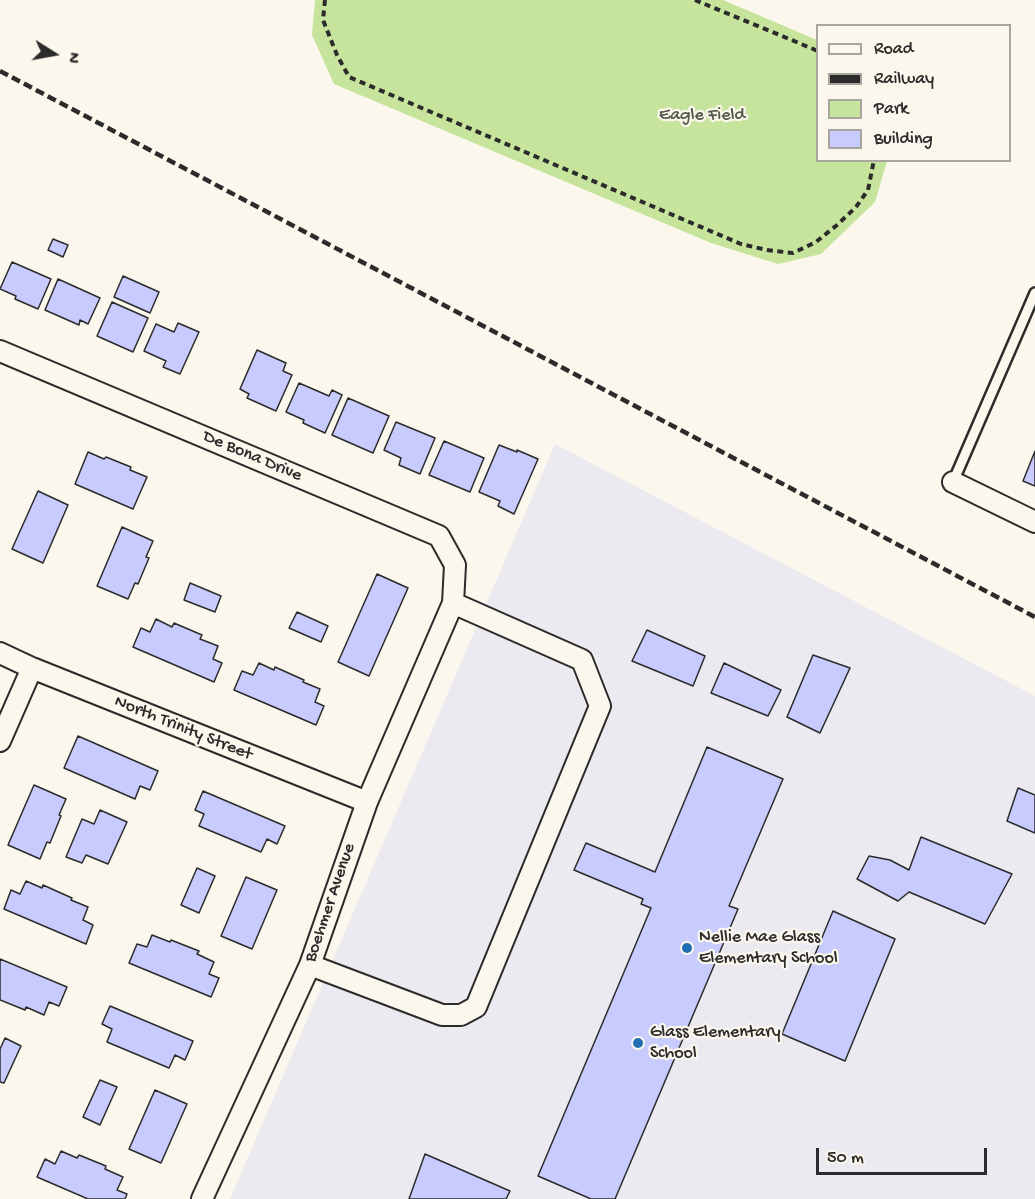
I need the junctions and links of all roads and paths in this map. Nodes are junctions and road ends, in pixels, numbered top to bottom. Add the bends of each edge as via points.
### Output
1 (325, 0) edge
2 (695, 0) edge
3 (816, 50) edge
4 (874, 162) edge
5 (1035, 293) edge
6 (0, 351) edge
7 (953, 482) joint
8 (1035, 522) edge
9 (453, 603) junction
10 (0, 653) edge
11 (32, 668) junction
12 (0, 741) edge
13 (367, 802) junction
14 (310, 965) junction
15 (202, 1199) edge

1 - 4 path via 323,20 349,77 741,244 793,252 816,242 856,207 868,189
2 - 3 path
5 - 7 lane
6 - 9 street, De Bona Drive via 439,536 455,564
7 - 8 street
9 - 13 street, Boehmer Avenue
9 - 14 street via 582,660 600,706 476,1007 460,1015 442,1015
10 - 11 street, North Trinity Street
11 - 12 street
11 - 13 street, North Trinity Street
13 - 14 street, Boehmer Avenue
14 - 15 street, Boehmer Avenue

